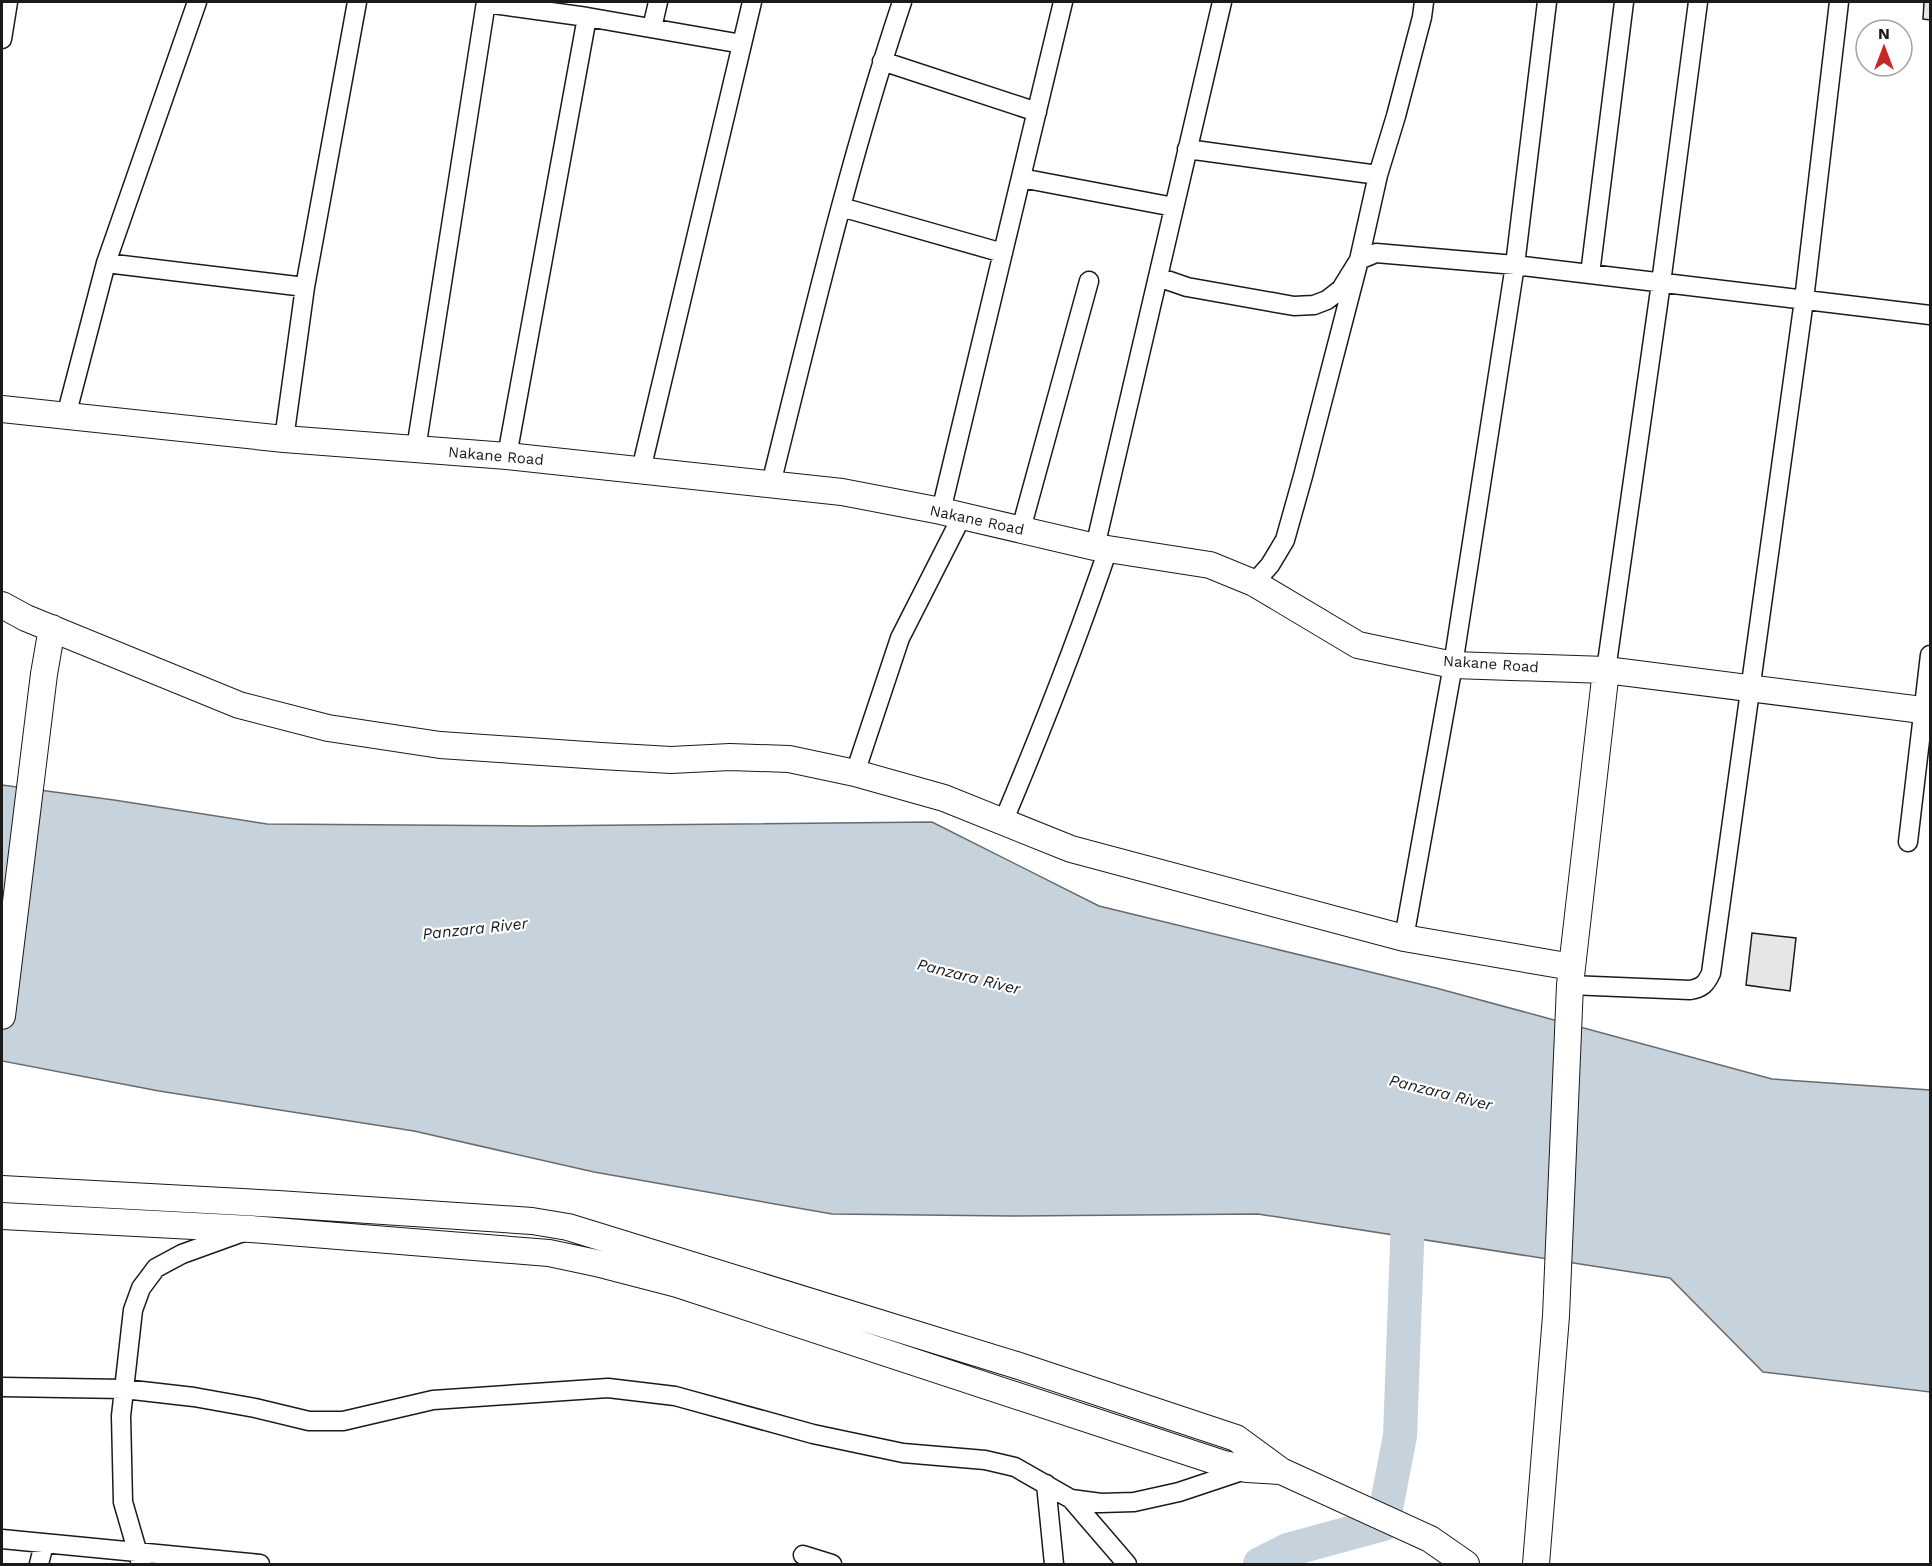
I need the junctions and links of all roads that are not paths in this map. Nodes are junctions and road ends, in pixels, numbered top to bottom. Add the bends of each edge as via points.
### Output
1 (8, 2) edge
2 (197, 2) edge
3 (357, 2) edge
4 (486, 2) edge
5 (658, 2) edge
6 (752, 2) edge
7 (902, 2) edge
8 (1062, 2) edge
9 (1222, 2) edge
10 (1424, 2) edge
11 (1547, 2) edge
12 (1624, 2) edge
13 (1698, 2) edge
14 (1839, 2) edge
15 (587, 17) junction
16 (652, 28) junction
17 (2, 33) edge
18 (742, 44) junction
19 (882, 61) junction
20 (1037, 112) junction
21 (1187, 148) junction
22 (1378, 176) junction
23 (1021, 178) junction
24 (841, 207) junction
25 (1174, 207) junction
26 (1003, 253) junction
27 (1359, 260) junction
28 (106, 263) junction
29 (1515, 265) junction
30 (1590, 274) junction
31 (1158, 278) junction
32 (1089, 281) dead end
33 (1661, 283) junction
34 (305, 287) junction
35 (1804, 300) junction
36 (1930, 315) edge
37 (2, 409) edge
38 (66, 416) junction
39 (284, 439) junction
40 (416, 449) junction
41 (507, 456) junction
42 (641, 470) junction
43 (771, 484) junction
44 (952, 514) junction
45 (1021, 529) junction
46 (1102, 548) junction
47 (1254, 583) junction
48 (2, 605) edge
49 (14, 619) edge
50 (52, 628) junction
51 (1930, 655) edge
52 (1453, 665) junction
53 (1606, 670) junction
54 (1750, 688) junction
55 (1927, 711) edge
56 (855, 773) junction
57 (1003, 822) junction
58 (1908, 842) dead end
59 (1404, 938) junction
60 (1570, 987) junction
61 (2, 1016) edge
62 (2, 1189) edge
63 (255, 1203) junction
64 (2, 1216) edge
65 (252, 1228) junction
66 (2, 1387) edge
67 (124, 1389) junction
68 (1247, 1469) junction
69 (1281, 1471) junction
70 (1046, 1484) junction
71 (1071, 1499) junction
72 (2, 1539) edge
73 (44, 1544) junction
74 (803, 1555) dead end
75 (139, 1559) edge
76 (39, 1564) edge
77 (260, 1564) edge
78 (832, 1564) edge
79 (1054, 1564) edge
80 (1121, 1564) edge
81 (1466, 1564) edge
82 (1536, 1564) edge

1 - 17 street
2 - 28 street
3 - 34 street
4 - 15 street
4 - 40 street
5 - 16 street
6 - 18 street
7 - 19 street
8 - 20 street
9 - 21 street
10 - 22 street
11 - 29 street
12 - 30 street
13 - 33 street
14 - 35 street
15 - 16 street
15 - 41 street
16 - 18 street
18 - 42 street
19 - 20 street
19 - 24 street
20 - 23 street
21 - 22 street
21 - 25 street
22 - 27 street
23 - 25 street
23 - 26 street
24 - 26 street
24 - 43 street
25 - 31 street
26 - 44 street
27 - 29 street via 1376,252
27 - 31 street via 1341,289 1314,305 1294,306
27 - 47 street via 1285,540
28 - 34 street
28 - 38 street
29 - 30 street
29 - 52 street
30 - 33 street
31 - 46 street
32 - 45 street
33 - 35 street
33 - 53 street
34 - 39 street
35 - 36 street
35 - 54 street
37 - 38 street, Nakane Road
38 - 39 street, Nakane Road
39 - 40 street, Nakane Road
40 - 41 street, Nakane Road
41 - 42 street, Nakane Road
42 - 43 street, Nakane Road
43 - 44 street, Nakane Road via 842,492
44 - 45 street, Nakane Road
44 - 56 street via 900,638
45 - 46 street, Nakane Road
46 - 47 street, Nakane Road via 1210,565
46 - 57 street via 1080,630
47 - 52 street, Nakane Road via 1358,645
48 - 49 street
49 - 50 street
50 - 56 street via 239,705 328,728 440,745 601,756 789,759
50 - 61 street
51 - 55 street
52 - 53 street, Nakane Road
52 - 59 street
53 - 54 street, Nakane Road
53 - 60 street
54 - 55 street, Nakane Road
54 - 60 street via 1707,983 1690,990
55 - 58 street
56 - 57 street via 944,798
57 - 59 street via 1071,849
59 - 60 street
60 - 82 street via 1556,1316
62 - 63 street
63 - 65 street
63 - 69 street via 532,1221 568,1227 1016,1365 1236,1438
64 - 65 street
65 - 67 street via 156,1268 141,1288 133,1310
65 - 68 street via 510,1249 596,1263 676,1284
66 - 67 street
67 - 70 street via 194,1397 309,1420 343,1420 433,1400 608,1388 675,1396 813,1434 903,1453 985,1460 1015,1467
67 - 75 street via 123,1502
68 - 69 street
68 - 71 street via 1179,1492 1134,1502
69 - 81 street via 1430,1539
70 - 71 street
70 - 79 street
71 - 80 street
72 - 73 street
73 - 75 street
73 - 76 street
74 - 78 street
75 - 77 street

